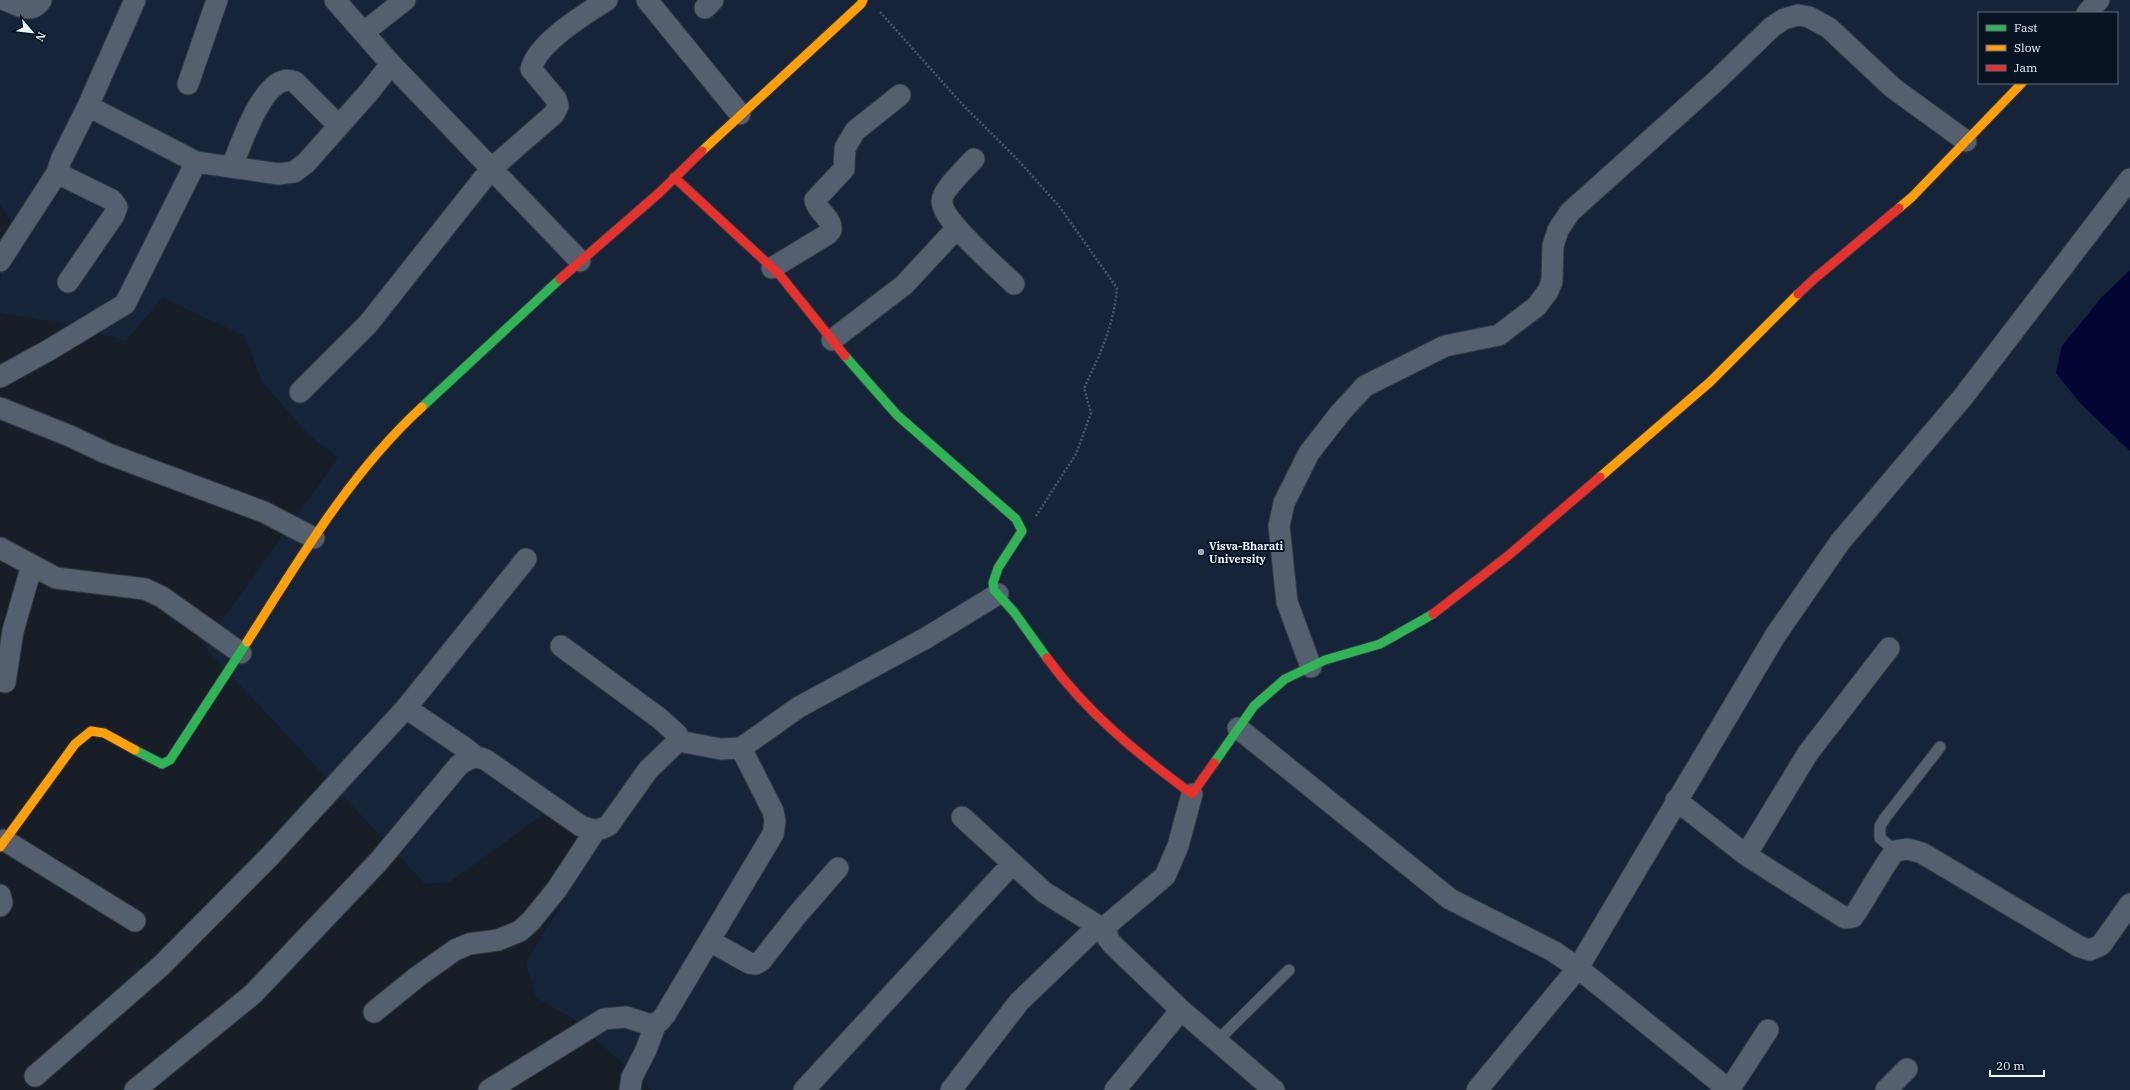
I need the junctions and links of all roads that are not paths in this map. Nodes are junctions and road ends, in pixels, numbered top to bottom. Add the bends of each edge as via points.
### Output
1 (5, 0) edge
2 (41, 0) edge
3 (135, 0) edge
4 (217, 0) edge
5 (335, 0) edge
6 (405, 0) edge
7 (607, 0) edge
8 (647, 0) edge
9 (863, 0) edge
10 (2099, 0) edge
11 (2088, 12) edge
12 (364, 32) junction
13 (391, 64) junction
14 (188, 84) dead end
15 (2021, 84) edge
16 (900, 95) dead end
17 (88, 106) junction
18 (740, 114) junction
19 (339, 126) junction
20 (1966, 141) junction
21 (974, 159) dead end
22 (196, 162) junction
23 (232, 166) junction
24 (491, 169) junction
25 (57, 173) junction
26 (674, 177) junction
27 (2130, 179) edge
28 (957, 228) junction
29 (0, 261) edge
30 (580, 261) junction
31 (772, 268) junction
32 (68, 282) dead end
33 (1014, 284) dead end
34 (832, 340) junction
35 (0, 377) edge
36 (300, 392) dead end
37 (0, 408) edge
38 (314, 538) junction
39 (0, 548) edge
40 (526, 559) dead end
41 (32, 566) junction
42 (998, 594) junction
43 (560, 646) dead end
44 (1889, 648) dead end
45 (241, 653) junction
46 (1311, 666) junction
47 (5, 682) dead end
48 (406, 708) junction
49 (1238, 728) junction
50 (678, 741) junction
51 (1940, 747) dead end
52 (741, 748) junction
53 (476, 757) junction
54 (1192, 794) junction
55 (1676, 800) junction
56 (962, 817) dead end
57 (595, 831) junction
58 (2, 844) edge
59 (1895, 850) junction
60 (1746, 854) junction
61 (1012, 864) junction
62 (838, 868) dead end
63 (0, 895) edge
64 (2130, 904) edge
65 (0, 906) edge
66 (135, 921) dead end
67 (1102, 929) junction
68 (710, 941) junction
69 (1578, 968) junction
70 (1289, 970) dead end
71 (1181, 1010) junction
72 (374, 1012) dead end
73 (656, 1023) junction
74 (1768, 1030) dead end
75 (1217, 1041) junction
76 (1907, 1069) dead end
77 (35, 1076) dead end
78 (135, 1090) edge
79 (489, 1090) edge
80 (630, 1090) edge
81 (804, 1090) edge
82 (951, 1090) edge
83 (1115, 1090) edge
84 (1274, 1090) edge
85 (1477, 1090) edge
86 (1729, 1090) edge
87 (1886, 1090) edge

1 - 2 street via 24,8 35,7
3 - 17 street
4 - 14 street
5 - 12 street
6 - 12 street
7 - 24 street via 574,22 539,52 532,69 556,99 558,106 554,114
8 - 18 street
9 - 18 street
10 - 11 street
12 - 13 street
13 - 19 street
13 - 24 street
15 - 20 street
16 - 31 street via 855,131 845,148 844,169 815,200 819,210 830,222 831,230
17 - 22 street
17 - 25 street
18 - 26 street
19 - 23 street via 306,164 294,172 278,174
19 - 23 street via 295,82 281,81 269,91 254,113
20 - 46 street via 1912,197 1814,279 1710,382 1509,555 1433,614 1380,644
20 - 46 street via 1893,88 1829,28 1809,17 1798,15 1784,19 1772,27 1570,212 1558,230 1553,246 1552,281 1537,306 1499,334 1445,346 1365,386 1309,453 1284,503 1279,526 1287,602
21 - 28 street via 946,191 942,201 944,209
22 - 23 street
22 - 35 street via 125,304
24 - 30 street
24 - 36 street via 368,324
25 - 29 street
25 - 32 street via 112,200 116,207 114,215
26 - 30 street
26 - 31 street
27 - 55 street via 1963,397 1840,542 1775,636
28 - 33 street
28 - 34 street via 904,285
30 - 38 street via 411,417 375,455
31 - 34 street
34 - 42 street via 898,414 1016,519 1022,531 994,573 992,584
37 - 38 street via 106,453 264,512
38 - 45 street
39 - 41 street
40 - 48 street
41 - 45 street via 56,578 145,589 162,596
41 - 47 street via 13,631
42 - 52 street via 926,638 799,707
42 - 54 street via 1066,682 1110,729
43 - 50 street via 666,723 677,734
44 - 60 street via 1808,753
45 - 58 street via 170,760 162,764 104,733 91,731 75,744
46 - 49 street via 1285,679 1254,706
48 - 53 street
48 - 77 street via 270,855 162,965
49 - 54 street
49 - 69 street via 1450,899 1553,951
50 - 52 street via 721,749
50 - 57 street via 648,770 609,825
51 - 59 lane via 1880,826 1880,838
52 - 68 street via 774,811 773,834
53 - 57 street via 509,774 580,826
53 - 78 street via 468,758 459,765 374,866 253,994
54 - 67 street via 1178,846 1165,876
55 - 60 street
55 - 69 street
56 - 61 street
57 - 72 street via 557,889 531,921 520,930 498,940 470,944 454,950 417,976
58 - 66 street
59 - 60 street via 1853,917 1845,918
59 - 64 street via 1908,849 1922,853 2080,947 2090,950 2100,945
61 - 67 street via 1044,892
61 - 81 street
62 - 68 street via 756,964 749,963
63 - 65 street
67 - 71 street via 1112,944
67 - 82 street via 1019,1002
68 - 73 street via 673,1004
69 - 85 street
69 - 86 street
70 - 75 lane
71 - 75 street
71 - 83 street
73 - 79 street via 651,1025 626,1017 604,1019
73 - 80 street via 632,1077
74 - 86 street
75 - 84 street
76 - 87 street

